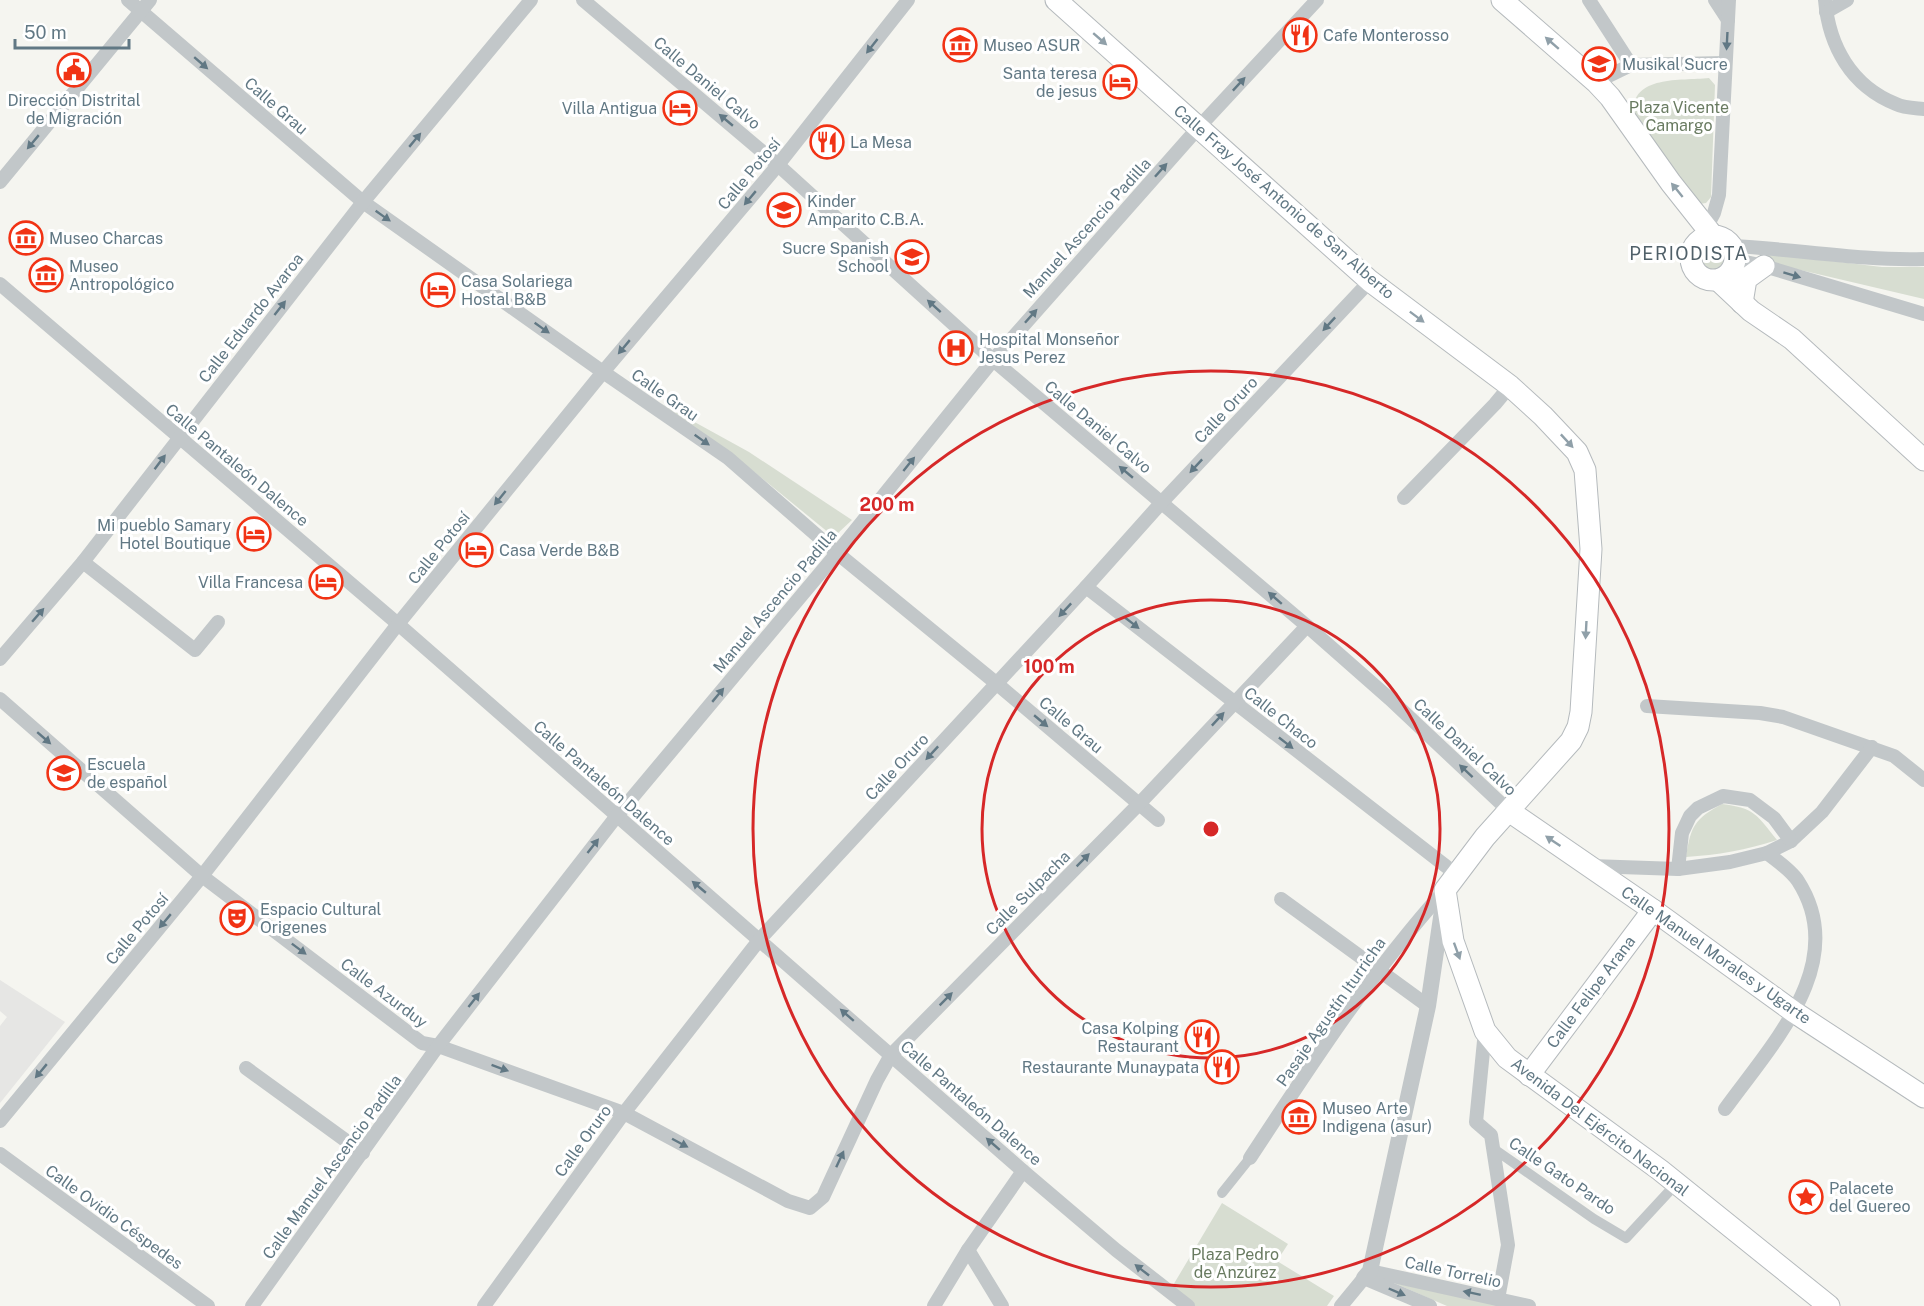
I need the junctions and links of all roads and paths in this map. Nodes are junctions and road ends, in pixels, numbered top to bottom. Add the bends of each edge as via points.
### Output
1 (128, 0) edge
2 (150, 0) edge
3 (531, 0) edge
4 (583, 0) edge
5 (908, 0) edge
6 (1056, 0) edge
7 (1317, 0) edge
8 (1502, 0) edge
9 (1589, 0) edge
10 (1715, 0) edge
11 (1729, 0) edge
12 (1847, 0) edge
13 (1826, 6) edge
14 (141, 12) junction
15 (1728, 20) junction
16 (1725, 63) junction
17 (1631, 65) junction
18 (1596, 82) junction
19 (1924, 109) edge
20 (1199, 127) junction
21 (778, 165) junction
22 (0, 182) edge
23 (363, 202) junction
24 (1706, 235) junction
25 (1734, 253) junction
26 (1924, 259) edge
27 (1764, 266) junction
28 (1718, 280) junction
29 (1370, 281) junction
30 (0, 284) edge
31 (1742, 303) junction
32 (1924, 314) edge
33 (993, 360) junction
34 (603, 372) junction
35 (1510, 386) junction
36 (179, 437) junction
37 (1924, 460) edge
38 (1404, 498) dead end
39 (1162, 502) junction
40 (837, 553) junction
41 (83, 562) junction
42 (1086, 587) junction
43 (218, 622) dead end
44 (398, 624) junction
45 (1307, 626) junction
46 (0, 659) edge
47 (996, 683) junction
48 (0, 699) edge
49 (1234, 702) junction
50 (1647, 706) dead end
51 (1872, 747) junction
52 (1924, 780) edge
53 (1139, 804) junction
54 (1509, 811) junction
55 (616, 817) junction
56 (1158, 820) dead end
57 (1791, 841) junction
58 (1767, 853) junction
59 (1589, 866) junction
60 (1678, 869) junction
61 (202, 876) junction
62 (1451, 882) junction
63 (1281, 899) dead end
64 (1653, 910) junction
65 (760, 939) junction
66 (1378, 970) junction
67 (1428, 1006) junction
68 (1794, 1012) junction
69 (1485, 1031) junction
70 (438, 1046) junction
71 (891, 1054) junction
72 (246, 1068) dead end
73 (1529, 1075) junction
74 (1924, 1097) edge
75 (1725, 1109) dead end
76 (624, 1113) junction
77 (0, 1121) edge
78 (1494, 1149) junction
79 (363, 1153) junction
80 (0, 1154) edge
81 (1250, 1158) joint
82 (1023, 1171) junction
83 (1676, 1184) junction
84 (1222, 1193) dead end
85 (810, 1208) joint
86 (968, 1250) junction
87 (1367, 1275) junction
88 (1498, 1299) junction
89 (208, 1306) edge
90 (252, 1306) edge
91 (484, 1306) edge
92 (934, 1306) edge
93 (1002, 1306) edge
94 (1188, 1306) edge
95 (1341, 1306) edge
96 (1430, 1306) edge
97 (1529, 1306) edge
98 (1829, 1306) edge

1 - 14 street, Calle Grau
2 - 14 street
23 -> 3 street, Calle Eduardo Avaroa
21 -> 4 street, Calle Daniel Calvo
5 -> 21 street, Calle Potosí
6 -> 20 main road, Calle Fray José Antonio de San Alberto
20 -> 7 street, Manuel Ascencio Padilla
18 -> 8 main road
9 - 17 street
10 - 15 street
11 - 15 street
12 - 13 street
13 - 19 street via 1833,42 1859,80 1898,105
14 -> 22 street
14 -> 23 street, Calle Grau
15 -> 16 street
16 - 17 street
16 - 24 street via 1719,195
17 - 18 street
24 -> 18 main road
20 - 29 main road, Calle Fray José Antonio de San Alberto
33 -> 20 street, Manuel Ascencio Padilla
33 -> 21 street, Calle Daniel Calvo
21 -> 34 street, Calle Potosí
23 -> 34 street, Calle Grau
36 -> 23 street, Calle Eduardo Avaroa
24 - 25 main road via 1721,237
24 - 28 main road via 1691,254 1694,268 1704,278
25 - 26 street via 1766,248
25 - 27 street
25 - 28 main road via 1730,273
27 - 31 main road via 1746,279
27 -> 32 street
28 - 31 main road
29 -> 35 main road, Calle Fray José Antonio de San Alberto
29 -> 39 street, Calle Oruro
30 - 36 street, Calle Pantaleón Dalence
31 - 37 main road via 1792,339
39 -> 33 street, Calle Daniel Calvo
40 -> 33 street, Manuel Ascencio Padilla
34 -> 40 street, Calle Grau via 728,458
34 -> 44 street, Calle Potosí
35 - 38 street
35 -> 54 main road, Calle Fray José Antonio de San Alberto via 1577,452 1585,470 1591,549 1578,727
41 -> 36 street, Calle Eduardo Avaroa
36 - 44 street, Calle Pantaleón Dalence
39 - 42 street, Calle Oruro
45 -> 39 street, Calle Daniel Calvo
40 - 47 street, Calle Grau
55 -> 40 street, Manuel Ascencio Padilla
41 - 43 street via 195,650
46 -> 41 street, Calle Eduardo Avaroa
42 -> 47 street, Calle Oruro
42 -> 49 street, Calle Chaco
44 - 55 street, Calle Pantaleón Dalence
44 - 61 street, Calle Potosí
45 - 49 street, Calle Sulpacha
54 -> 45 street, Calle Daniel Calvo
47 -> 53 street, Calle Grau
47 -> 65 street, Calle Oruro
48 -> 61 street, Calle Azurduy
53 -> 49 street, Calle Sulpacha
49 -> 62 street, Calle Chaco
50 - 51 street via 1783,717
51 - 52 street via 1894,756
51 - 57 street via 1822,812
53 - 56 street, Calle Grau
71 -> 53 street, Calle Sulpacha
59 -> 54 main road, Calle Manuel Morales y Ugarte
54 - 62 main road
65 -> 55 street, Calle Pantaleón Dalence
70 -> 55 street, Manuel Ascencio Padilla
57 - 58 street
57 - 60 street via 1774,818 1750,800 1723,795 1690,816 1682,832
58 - 60 street
58 - 68 street via 1797,879 1812,909 1814,967
59 - 60 street
59 - 64 main road, Calle Manuel Morales y Ugarte
61 -> 70 street, Calle Azurduy via 422,1043
61 -> 77 street, Calle Potosí
62 - 66 street, Pasaje Agustín Iturricha
62 - 67 street
62 -> 69 main road, Avenida Del Ejército Nacional via 1453,941
63 - 66 street
64 - 68 main road, Calle Manuel Morales y Ugarte
64 - 73 main road, Calle Felipe Arana
71 -> 65 street, Calle Pantaleón Dalence
65 - 76 street, Calle Oruro
66 - 67 street
66 - 81 street, Pasaje Agustín Iturricha
67 - 87 street
68 - 74 main road, Calle Manuel Morales y Ugarte
68 - 75 street
69 - 73 main road, Avenida Del Ejército Nacional via 1507,1058
69 - 78 street, Calle Gato Pardo via 1476,1122 1491,1135
70 -> 76 street, Calle Azurduy
70 - 79 street, Calle Manuel Ascencio Padilla
82 -> 71 street, Calle Pantaleón Dalence
85 -> 71 street, Calle Sulpacha via 823,1197
72 - 79 street
73 - 83 main road, Avenida Del Ejército Nacional
76 -> 85 street, Calle Azurduy via 788,1201
76 - 91 street, Calle Oruro
78 - 83 street, Calle Gato Pardo via 1626,1238
78 - 88 street via 1508,1245
79 - 90 street, Calle Manuel Ascencio Padilla
80 - 89 street, Calle Ovidio Céspedes
81 - 84 street
82 - 86 street
94 -> 82 street, Calle Pantaleón Dalence
83 - 98 main road, Avenida Del Ejército Nacional
86 - 92 street
86 - 93 street
88 -> 87 street, Calle Torrelio
87 - 95 street
87 -> 96 street
88 - 97 street, Calle Torrelio

